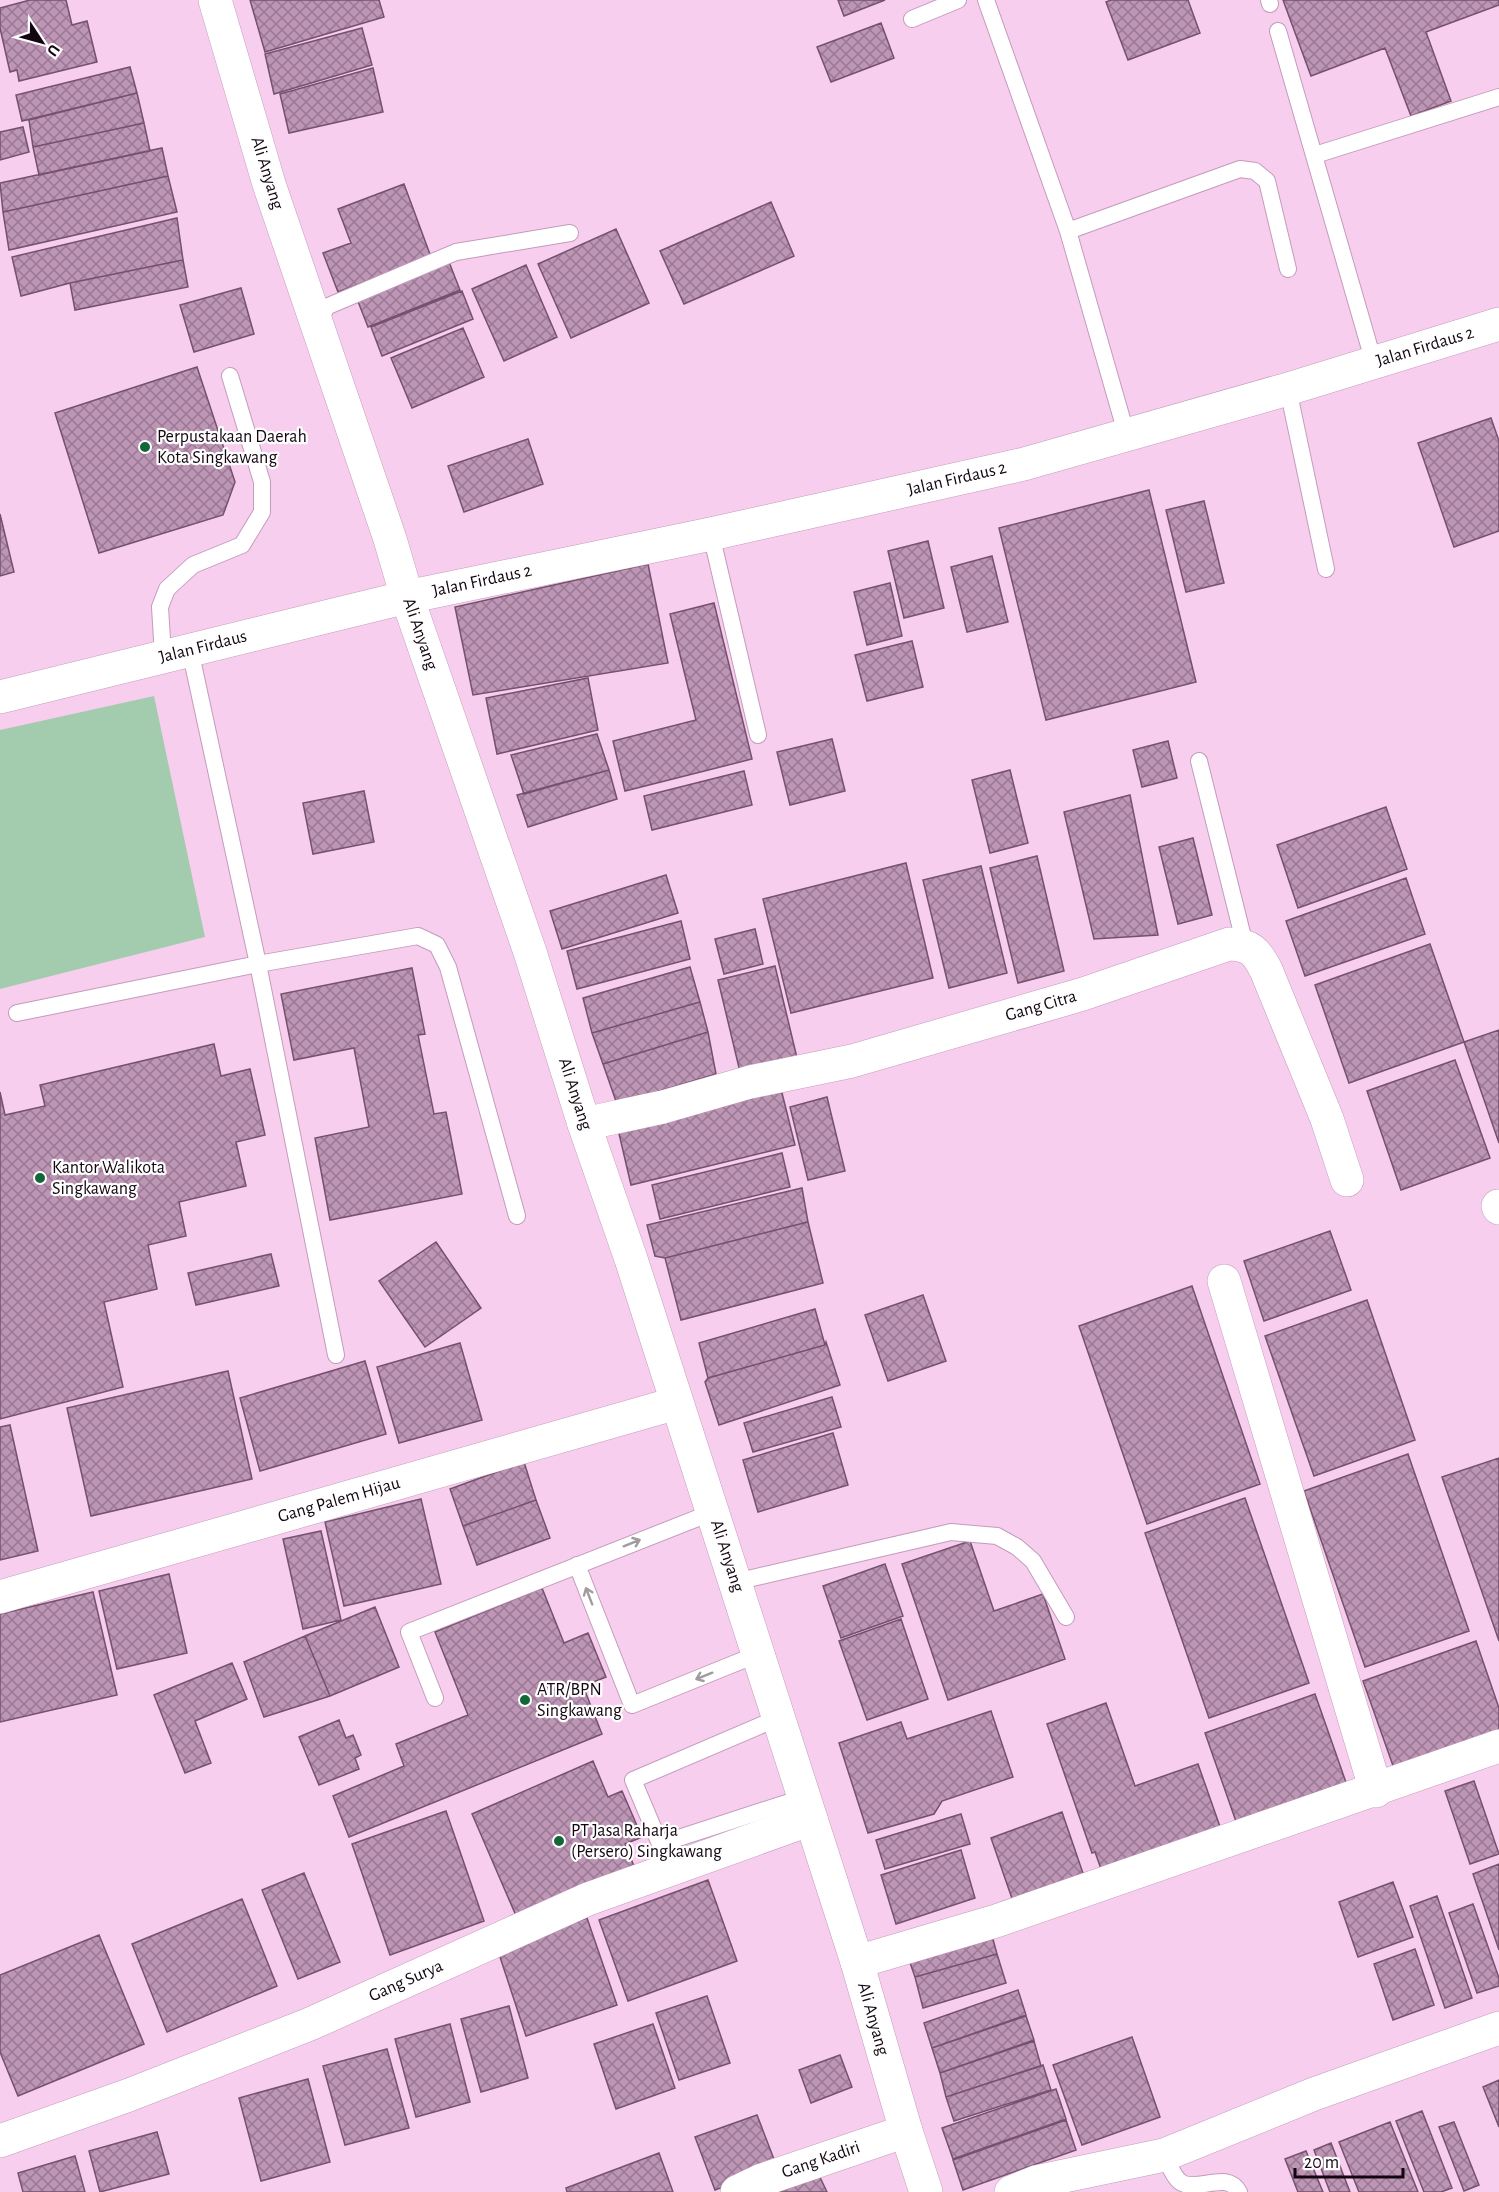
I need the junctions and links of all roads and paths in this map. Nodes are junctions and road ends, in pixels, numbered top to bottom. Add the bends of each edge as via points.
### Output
1 (215, 0) edge
2 (958, 0) edge
3 (986, 0) edge
4 (912, 19) dead end
5 (1278, 31) dead end
6 (1499, 97) edge
7 (1315, 155) junction
8 (1068, 231) junction
9 (570, 233) dead end
10 (1288, 269) dead end
11 (1499, 324) edge
12 (318, 329) junction
13 (1374, 363) junction
14 (230, 376) dead end
15 (1288, 389) junction
16 (1126, 434) junction
17 (711, 534) junction
18 (1326, 569) dead end
19 (407, 597) junction
20 (177, 653) junction
21 (0, 696) edge
22 (758, 735) dead end
23 (1199, 761) dead end
24 (1245, 945) junction
25 (258, 964) junction
26 (16, 1013) dead end
27 (584, 1124) junction
28 (1347, 1180) dead end
29 (517, 1216) dead end
30 (1224, 1281) dead end
31 (336, 1355) dead end
32 (677, 1403) junction
33 (713, 1512) junction
34 (577, 1565) junction
35 (735, 1582) junction
36 (0, 1597) edge
37 (1066, 1617) dead end
38 (758, 1654) junction
39 (435, 1698) dead end
40 (778, 1718) junction
41 (1499, 1746) edge
42 (1376, 1791) junction
43 (811, 1807) junction
44 (856, 1962) junction
45 (1499, 2028) edge
46 (906, 2131) junction
47 (0, 2141) edge
48 (1164, 2155) junction
49 (737, 2192) edge
50 (926, 2192) edge
51 (1011, 2192) edge
52 (1239, 2192) edge

1 - 12 street, Ali Anyang via 269,184
2 - 4 lane
3 - 8 lane
5 - 7 lane
6 - 7 lane
7 - 13 lane
8 - 10 lane via 1240,169 1255,171 1267,181
8 - 16 lane
9 - 12 lane via 456,252 326,307
11 - 13 street, Jalan Firdaus 2
12 - 19 street, Ali Anyang
13 - 15 street, Jalan Firdaus 2
14 - 20 lane via 262,482 262,512 242,544 193,565 167,589 160,607
15 - 16 street, Jalan Firdaus 2
15 - 18 lane
16 - 17 street, Jalan Firdaus 2 via 1024,464
17 - 19 street, Jalan Firdaus 2
17 - 22 lane
19 - 20 street, Jalan Firdaus
19 - 27 street, Ali Anyang via 530,952
20 - 21 street, Jalan Firdaus
20 - 25 lane
23 - 24 lane
24 - 27 street, Gang Citra via 1229,944 1083,994 852,1061
24 - 28 street via 1259,956 1266,970 1327,1119
25 - 26 lane
25 - 29 lane via 418,936 437,945 448,967
25 - 31 lane
27 - 32 street, Ali Anyang
30 - 42 street
32 - 33 street, Ali Anyang
32 - 36 street, Gang Palem Hijau
34 -> 33 lane
33 - 35 street, Ali Anyang
38 -> 34 lane via 632,1705
34 - 39 lane via 409,1632
35 - 37 lane via 951,1532 997,1536 1033,1561
35 - 38 street, Ali Anyang
38 - 40 street, Ali Anyang
40 - 43 street, Ali Anyang
40 - 43 lane via 633,1780 660,1844
41 - 42 street
42 - 44 street via 996,1921
43 - 44 street, Ali Anyang
43 - 47 street, Gang Surya via 588,1899 310,2024
44 - 46 street, Ali Anyang
45 - 48 street via 1314,2094
46 - 49 street, Gang Kadiri
46 - 50 street, Ali Anyang
48 - 51 street via 1036,2182
48 - 52 lane via 1181,2182 1190,2185 1215,2181 1230,2184

